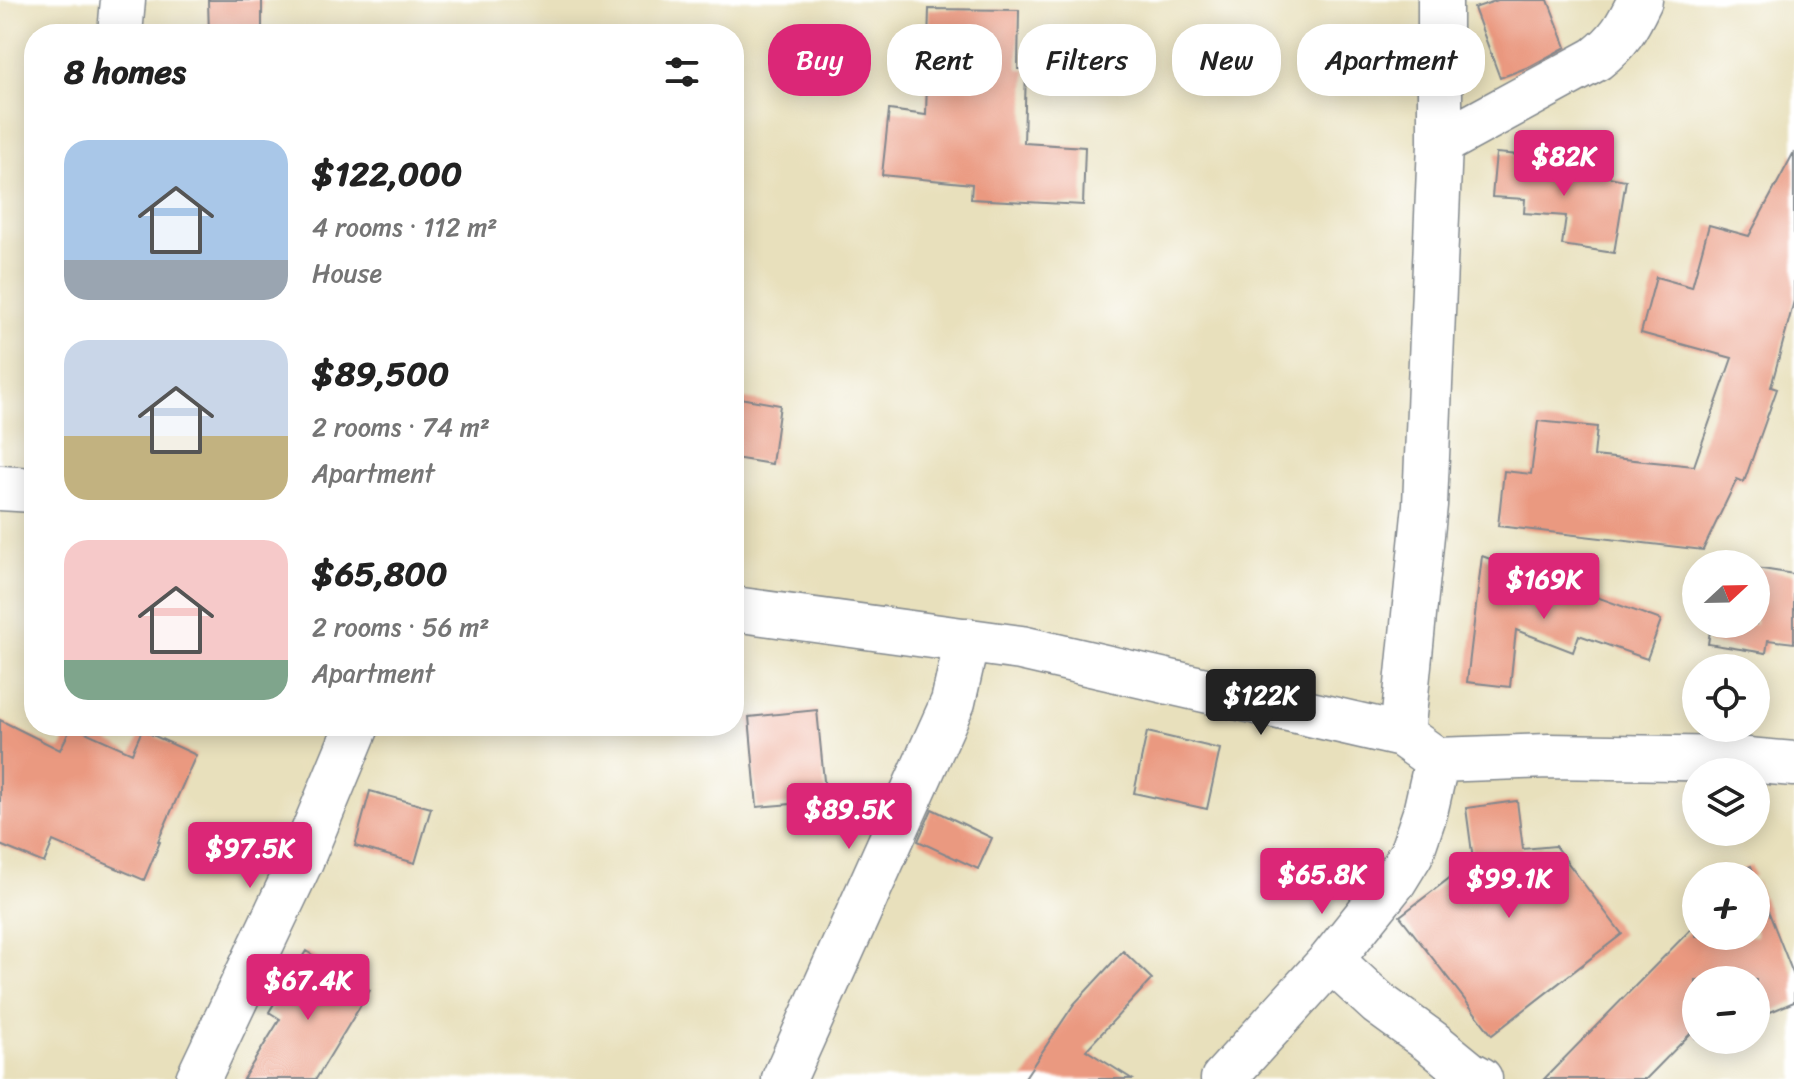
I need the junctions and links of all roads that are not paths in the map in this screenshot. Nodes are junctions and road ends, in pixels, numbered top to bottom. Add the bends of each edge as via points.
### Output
1 (123, 0) edge
2 (1440, 0) edge
3 (1640, 0) edge
4 (121, 24) edge
5 (1440, 144) junction
6 (0, 488) edge
7 (24, 489) edge
8 (744, 610) edge
9 (967, 640) junction
10 (1402, 735) junction
11 (353, 736) edge
12 (1437, 760) junction
13 (1794, 764) edge
14 (1331, 960) junction
15 (198, 1079) edge
16 (784, 1079) edge
17 (1223, 1079) edge
18 (1480, 1079) edge

1 - 4 street
2 - 5 street
3 - 5 street via 1625,30 1596,59
5 - 10 street via 1425,505
6 - 7 street
8 - 9 street
9 - 10 street
9 - 16 street via 953,702
10 - 12 street
11 - 15 street via 301,861
12 - 13 street via 1549,756
12 - 14 street via 1411,854
14 - 17 street
14 - 18 street via 1379,1004

